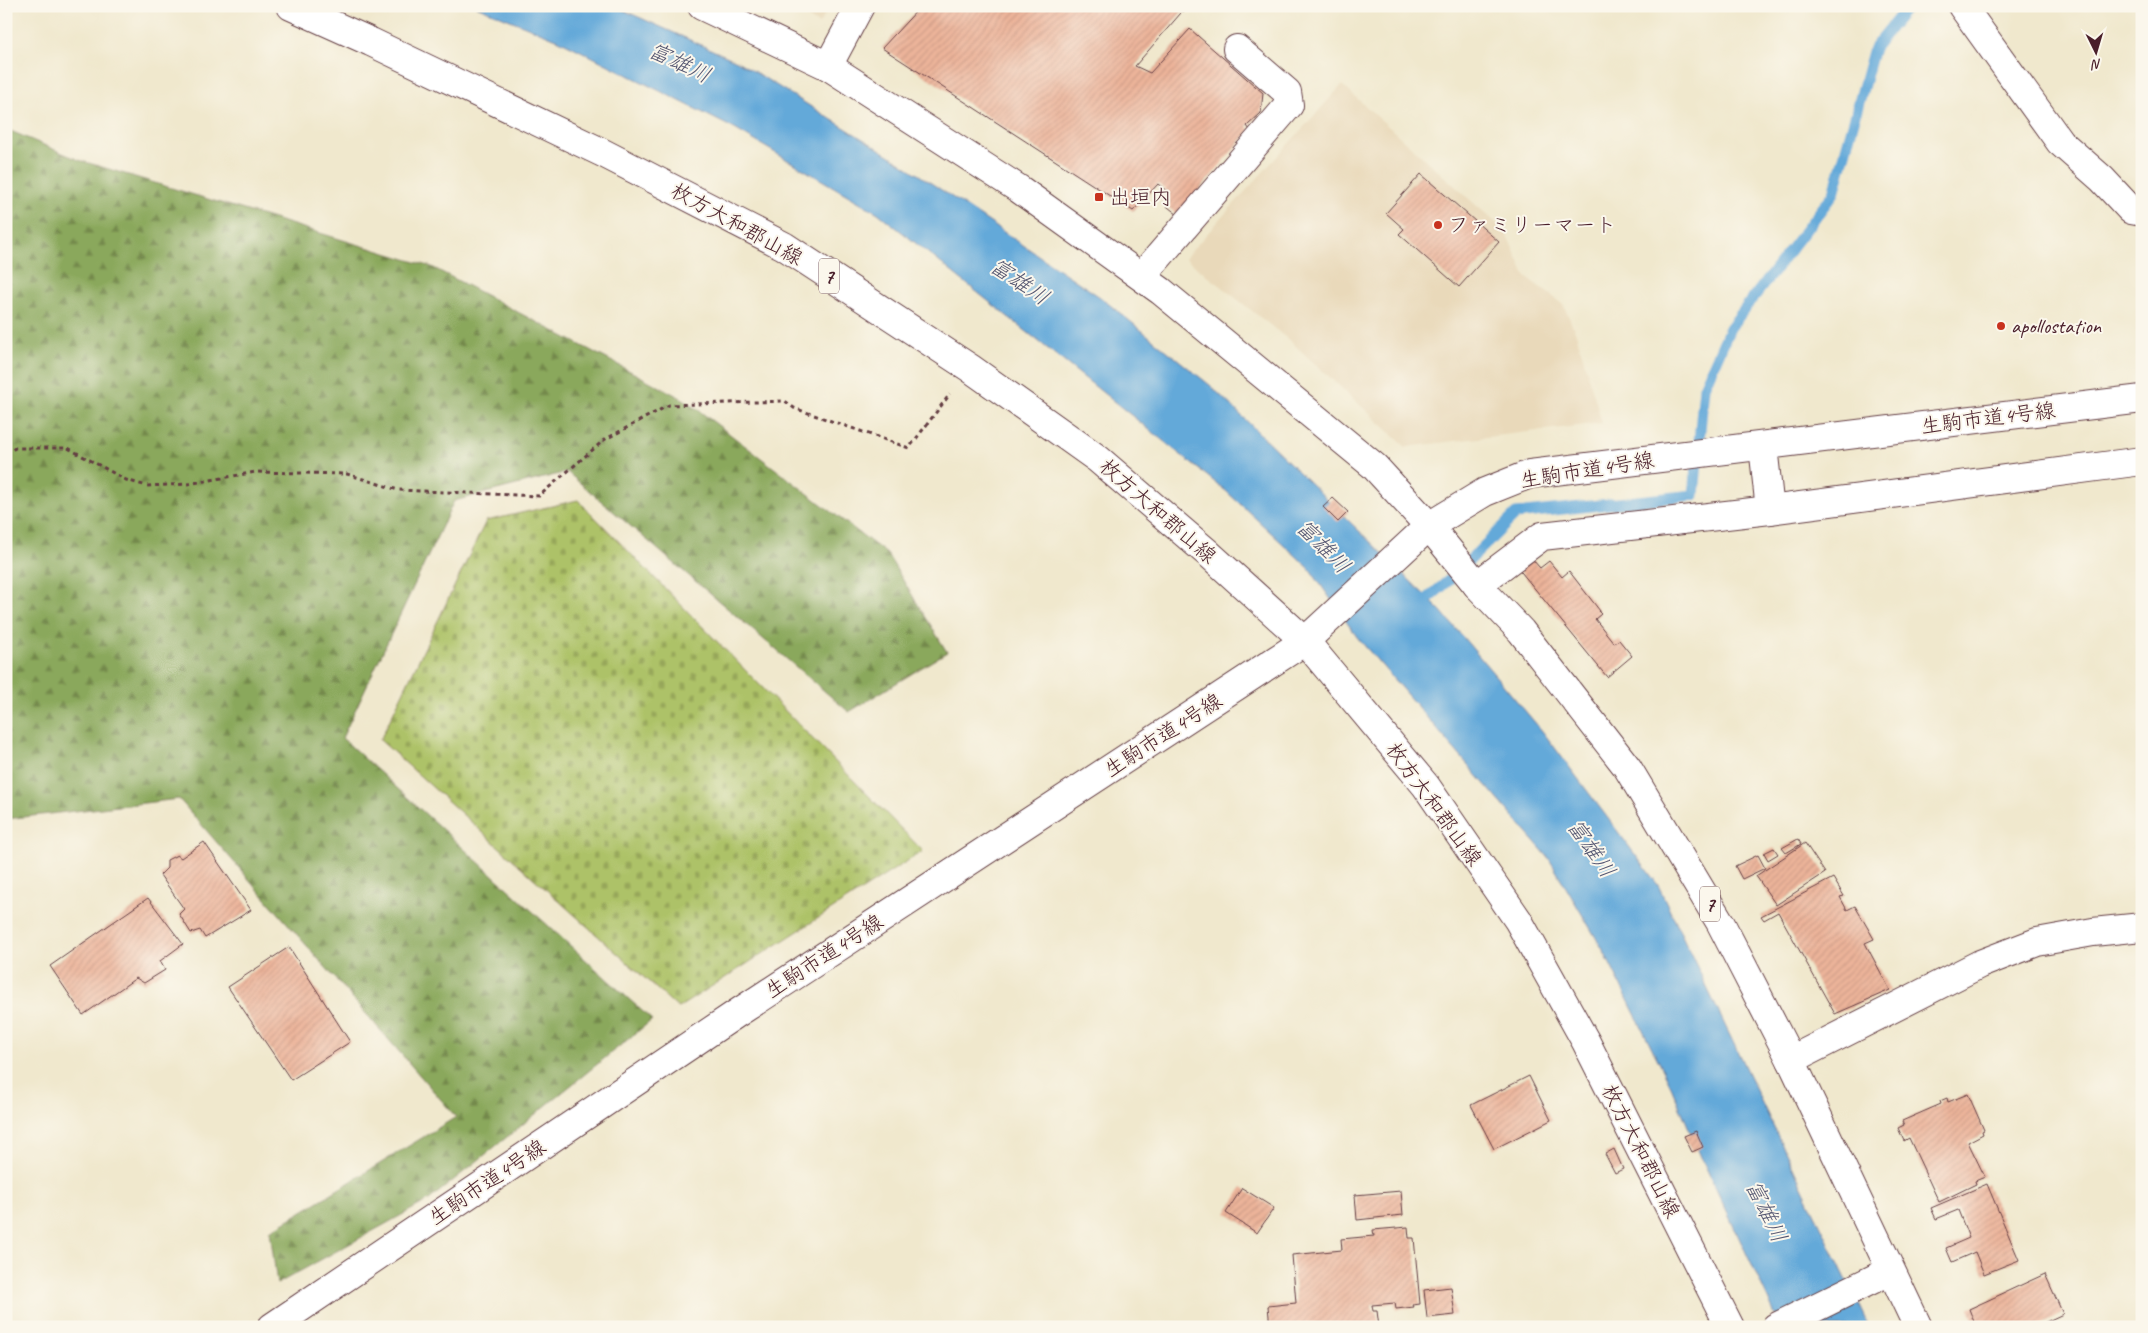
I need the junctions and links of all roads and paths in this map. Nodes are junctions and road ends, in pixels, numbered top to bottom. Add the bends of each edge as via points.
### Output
1 (291, 6) edge
2 (702, 6) edge
3 (860, 6) edge
4 (1962, 6) edge
5 (1237, 49) dead end
6 (828, 66) junction
7 (2142, 212) edge
8 (1142, 276) junction
9 (970, 368) junction
10 (2142, 399) edge
11 (1762, 446) junction
12 (6, 454) edge
13 (2142, 461) edge
14 (1770, 510) junction
15 (1429, 526) junction
16 (1477, 585) junction
17 (1305, 641) junction
18 (2142, 927) edge
19 (1791, 1060) junction
20 (1890, 1271) junction
21 (272, 1327) edge
22 (1730, 1327) edge
23 (1776, 1327) edge
24 (1918, 1327) edge

1 - 9 main road, 枚方大和郡山線 / 7 via 601,152 784,246
2 - 6 main road, 7
3 - 6 main road
4 - 7 main road via 2060,142 2131,210
5 - 8 main road via 1287,92 1289,105
6 - 8 main road, 7 via 1019,188
8 - 15 main road, 7 via 1374,466
9 - 12 path via 909,448 794,408 785,401 669,405 604,440 539,496 398,490 347,474 256,472 188,484 147,486 126,480 68,448 15,448
9 - 17 main road, 枚方大和郡山線 / 7 via 1098,459
10 - 11 main road, 生駒市道4号線
11 - 14 main road
11 - 15 main road, 生駒市道4号線 via 1530,474 1485,492
13 - 14 main road
14 - 16 main road via 1542,536
15 - 16 main road, 7
15 - 17 main road, 生駒市道4号線
16 - 19 main road, 7 via 1521,631 1627,767 1720,922
17 - 21 main road, 生駒市道4号線 via 736,1014
17 - 22 main road, 枚方大和郡山線 / 7 via 1426,786 1518,920 1586,1042
18 - 19 main road via 2037,942 1980,964
19 - 20 main road, 7
20 - 23 main road
20 - 24 main road, 7

